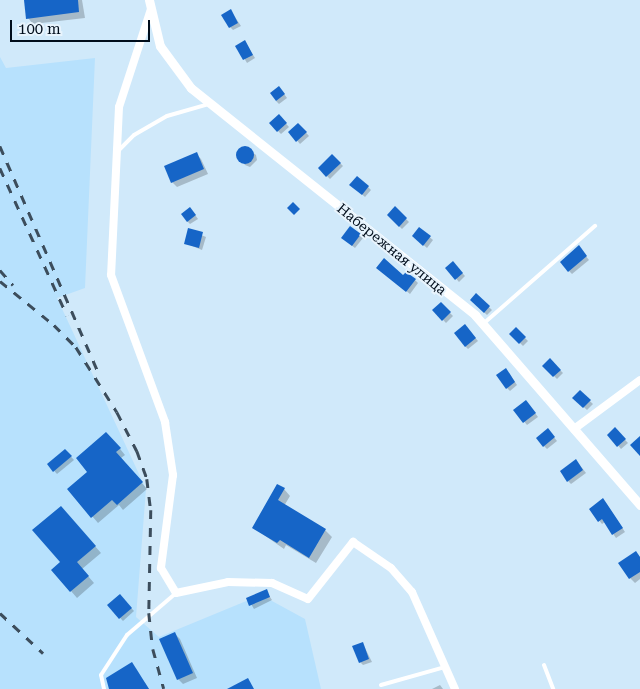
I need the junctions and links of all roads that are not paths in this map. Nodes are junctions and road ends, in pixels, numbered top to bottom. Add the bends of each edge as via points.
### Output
1 (150, 4) edge
2 (211, 104) junction
3 (117, 152) junction
4 (595, 226) dead end
5 (483, 324) junction
6 (640, 380) edge
7 (574, 429) junction
8 (640, 505) edge
9 (176, 593) junction
10 (544, 666) dead end
11 (445, 667) junction
12 (381, 685) dead end
13 (104, 689) edge
14 (455, 689) edge
15 (554, 689) edge

1 - 2 street, Набережная улица via 160,46 191,88
1 - 3 street via 119,107
2 - 3 lane via 168,116 134,135
2 - 5 street, Набережная улица
3 - 9 street via 111,275 165,422 173,475 161,568
4 - 5 lane
5 - 7 street, Набережная улица
6 - 7 street
7 - 8 street, Набережная улица
9 - 11 street via 228,582 272,583 308,599 353,542 391,568 412,592
9 - 13 lane via 127,635 101,675
10 - 15 lane
11 - 12 lane
11 - 14 street

